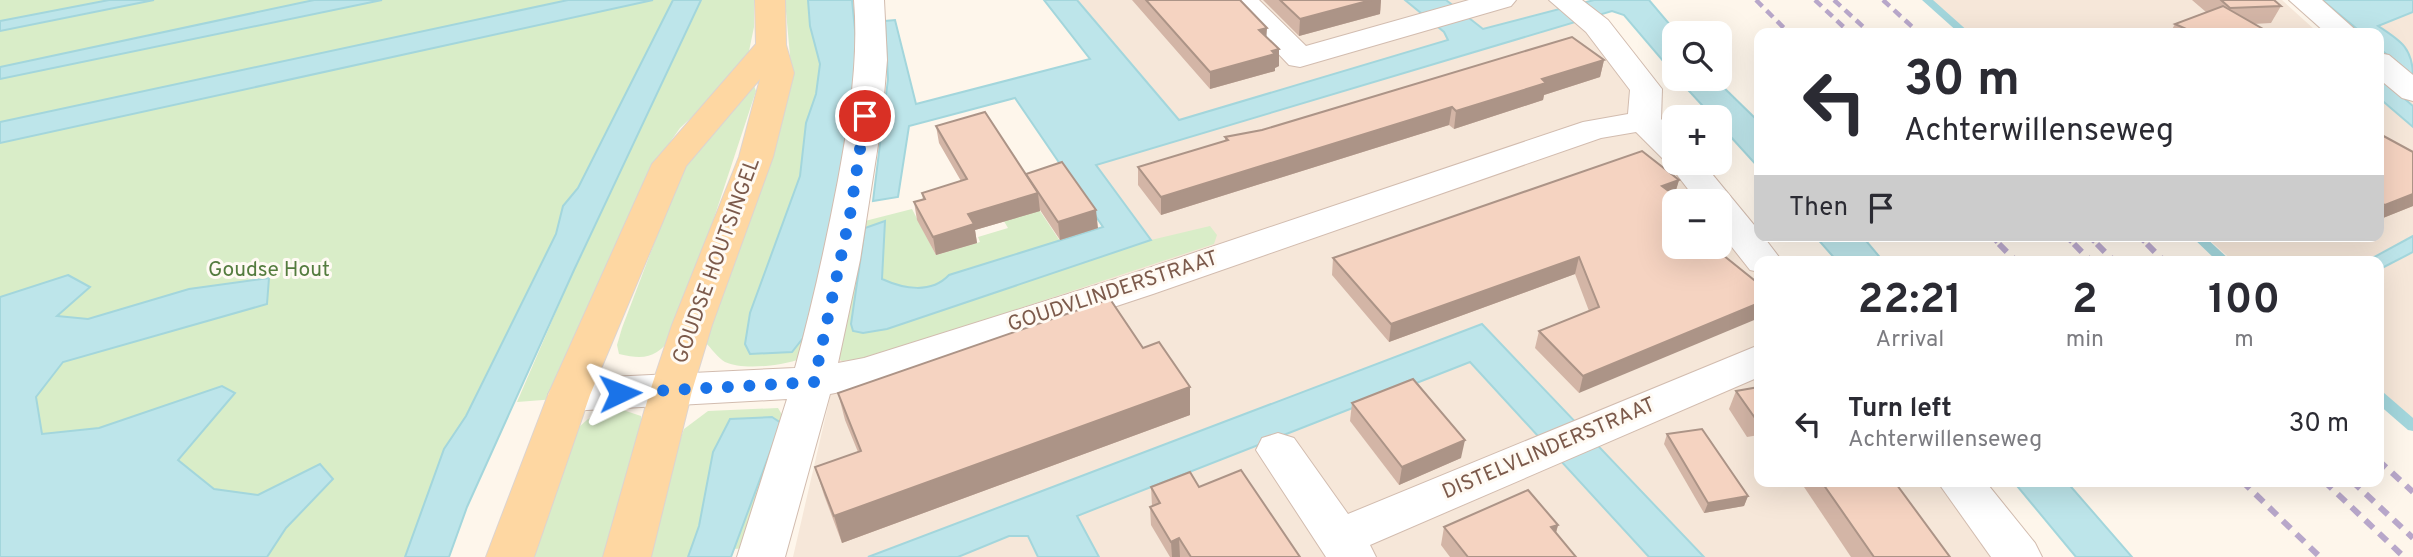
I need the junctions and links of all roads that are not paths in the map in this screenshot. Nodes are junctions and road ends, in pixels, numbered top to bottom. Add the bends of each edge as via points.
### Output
1 (770, 0) edge
2 (869, 0) edge
3 (1241, 0) edge
4 (1501, 0) edge
5 (2304, 0) edge
6 (1574, 8) edge
7 (2338, 28) edge
8 (771, 45) junction
9 (2384, 67) edge
10 (2413, 91) edge
11 (1643, 121) junction
12 (1662, 139) edge
13 (1695, 175) edge
14 (1706, 189) edge
15 (1732, 222) edge
16 (1759, 256) edge
17 (1754, 362) edge
18 (814, 382) junction
19 (671, 391) junction
20 (569, 395) junction
21 (1278, 450) dead end
22 (1964, 487) edge
23 (1345, 547) edge
24 (510, 557) edge
25 (627, 557) edge
26 (761, 557) edge
27 (2018, 557) edge

1 - 8 main road, GOUDSE HOUTSINGEL
2 - 18 street via 873,67 850,215
3 - 4 street via 1300,58
5 - 7 street
6 - 11 street via 1646,89
8 - 19 main road, GOUDSE HOUTSINGEL via 778,73 756,157
8 - 20 main road via 669,164
9 - 10 street
11 - 12 street
11 - 18 street, GOUDVLINDERSTRAAT via 1595,129 866,373
13 - 14 street
15 - 16 street
17 - 23 street, DISTELVLINDERSTRAAT
18 - 19 street, GOUDVLINDERSTRAAT
18 - 26 street
19 - 20 street, GOUDVLINDERSTRAAT
19 - 25 main road, GOUDSE HOUTSINGEL
20 - 24 main road
21 - 23 street
22 - 27 street

